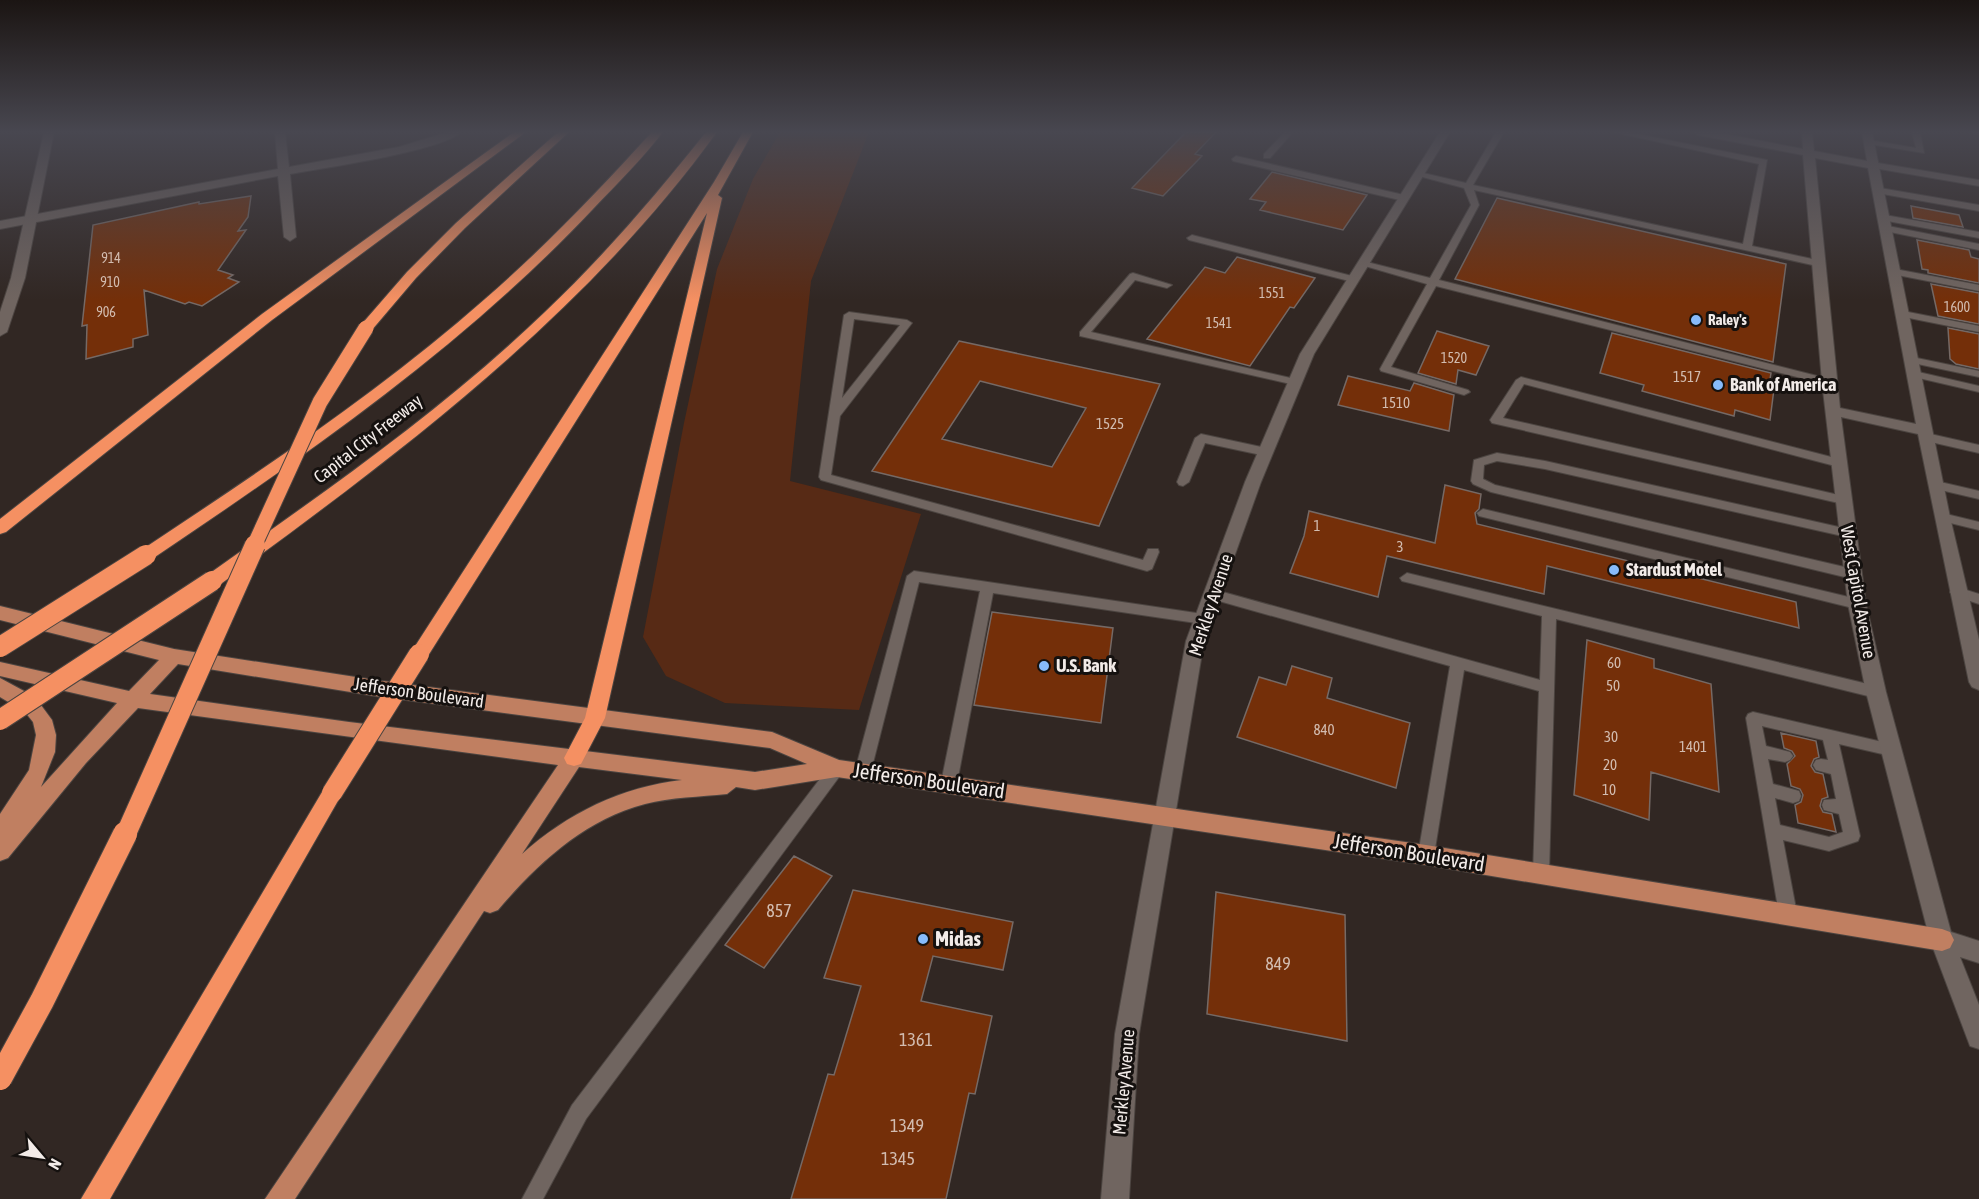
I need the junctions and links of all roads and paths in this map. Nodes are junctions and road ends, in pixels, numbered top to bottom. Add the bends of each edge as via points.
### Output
1 (37, 188) edge
2 (198, 188) edge
3 (285, 188) edge
4 (444, 188) edge
5 (502, 188) edge
6 (605, 188) edge
7 (666, 188) edge
8 (716, 188) edge
9 (719, 188) edge
10 (1361, 188) edge
11 (1411, 188) edge
12 (1469, 188) edge
13 (1477, 188) edge
14 (1759, 188) edge
15 (1812, 188) edge
16 (1879, 188) edge
17 (1880, 191) junction
18 (1404, 198) junction
19 (1979, 208) edge
20 (31, 219) junction
21 (1886, 224) junction
22 (0, 225) edge
23 (1979, 235) edge
24 (290, 237) dead end
25 (1192, 238) dead end
26 (1979, 247) edge
27 (1748, 248) junction
28 (1817, 263) junction
29 (1363, 264) junction
30 (1895, 272) junction
31 (1353, 279) junction
32 (1433, 282) junction
33 (1167, 285) dead end
34 (1979, 288) edge
35 (1903, 314) junction
36 (1979, 329) edge
37 (0, 332) edge
38 (1913, 367) junction
39 (1979, 374) edge
40 (1829, 381) junction
41 (1295, 382) junction
42 (1979, 389) edge
43 (1464, 392) dead end
44 (1833, 411) junction
45 (834, 417) junction
46 (1926, 434) junction
47 (1979, 449) edge
48 (1266, 452) junction
49 (1839, 463) junction
50 (1183, 482) dead end
51 (1936, 485) junction
52 (1979, 495) edge
53 (1843, 500) junction
54 (1483, 513) dead end
55 (1942, 517) junction
56 (1979, 526) edge
57 (0, 528) edge
58 (1847, 533) junction
59 (1153, 552) dead end
60 (1853, 574) junction
61 (1407, 578) dead end
62 (987, 587) junction
63 (1957, 592) junction
64 (1212, 594) junction
65 (1979, 599) edge
66 (1857, 604) junction
67 (1549, 612) junction
68 (0, 613) edge
69 (1203, 619) junction
70 (0, 647) edge
71 (174, 656) junction
72 (1458, 662) junction
73 (0, 669) edge
74 (1979, 682) edge
75 (0, 686) edge
76 (1546, 687) junction
77 (1876, 692) junction
78 (132, 699) junction
79 (595, 718) junction
80 (0, 720) edge
81 (1830, 735) junction
82 (1891, 750) junction
83 (1759, 751) junction
84 (1785, 756) dead end
85 (574, 758) junction
86 (837, 768) junction
87 (863, 771) junction
88 (755, 781) junction
89 (948, 783) junction
90 (1766, 789) junction
91 (1793, 796) dead end
92 (1830, 804) dead end
93 (1846, 808) junction
94 (1165, 815) junction
95 (0, 830) edge
96 (1773, 830) junction
97 (0, 851) edge
98 (1426, 855) junction
99 (1541, 874) junction
100 (1788, 914) junction
101 (1942, 940) junction
102 (1979, 952) edge
103 (431, 973) junction
104 (1979, 1037) edge
105 (0, 1078) edge
106 (95, 1199) edge
107 (279, 1199) edge
108 (532, 1199) edge
109 (1115, 1199) edge

1 - 20 street
2 - 20 street
3 - 24 street
4 - 57 highway via 267,317
5 - 105 highway, bridge via 432,251 366,328 320,402 101,890
6 - 70 highway, Capital City Freeway, bridge via 550,247 431,352 311,443 146,555
7 - 80 highway, Capital City Freeway, bridge via 594,272 511,350 398,444 212,581
8 - 106 highway, bridge via 332,793
9 - 79 highway
10 - 18 lane
11 - 18 street, Merkley Avenue
12 - 32 lane via 1475,204
13 - 27 lane
14 - 27 lane
15 - 28 street, West Capitol Avenue
16 - 17 street
17 - 19 lane
17 - 21 street
18 - 29 street, Merkley Avenue
20 - 22 street
20 - 37 street via 11,306
21 - 23 lane
21 - 26 lane
21 - 30 street
25 - 31 lane
27 - 28 lane
28 - 40 street, West Capitol Avenue
29 - 31 street, Merkley Avenue
29 - 32 lane
30 - 34 lane
30 - 35 street
31 - 41 street, Merkley Avenue via 1306,354
32 - 40 lane
32 - 43 lane via 1385,369
33 - 41 lane via 1133,276 1084,334
35 - 36 lane
35 - 38 street
38 - 39 lane
38 - 42 lane
38 - 46 street
40 - 44 street, West Capitol Avenue
41 - 48 street, Merkley Avenue
44 - 46 street
44 - 49 street, West Capitol Avenue
45 - 45 lane via 849,315 907,323 863,379
45 - 59 lane via 825,477 1147,566
46 - 47 lane
46 - 51 street
48 - 50 lane via 1201,438
48 - 64 street, Merkley Avenue
49 - 53 street, West Capitol Avenue
49 - 53 lane via 1521,380 1496,420
51 - 52 lane
51 - 55 street
53 - 58 street, West Capitol Avenue
54 - 66 lane
55 - 56 lane
55 - 63 street
58 - 60 street, West Capitol Avenue
58 - 60 lane via 1536,463 1497,457 1478,463 1476,471 1477,481 1491,488
60 - 66 street, West Capitol Avenue
61 - 67 lane
62 - 69 lane
62 - 87 lane via 914,576
62 - 89 lane
63 - 65 lane
63 - 74 street
64 - 69 street, Merkley Avenue
64 - 72 lane
66 - 77 street, West Capitol Avenue
67 - 76 lane
67 - 77 lane
68 - 71 main road, Jefferson Boulevard
69 - 94 street, Merkley Avenue
71 - 78 main road
71 - 79 main road, Jefferson Boulevard
72 - 76 lane
72 - 98 lane
73 - 78 main road, Jefferson Boulevard
75 - 95 main road via 32,705 42,719 46,736 45,757
76 - 99 lane
77 - 82 street, West Capitol Avenue
78 - 85 main road, Jefferson Boulevard
78 - 97 main road
79 - 85 highway
79 - 86 main road, Jefferson Boulevard via 772,740
81 - 82 lane
81 - 83 lane via 1753,718
81 - 93 lane via 1829,767
82 - 101 street, West Capitol Avenue
83 - 84 lane
83 - 90 lane
85 - 88 main road, Jefferson Boulevard
85 - 103 main road
86 - 87 main road, Jefferson Boulevard
86 - 88 main road, Jefferson Boulevard
86 - 108 lane via 579,1112
87 - 89 main road, Jefferson Boulevard
88 - 103 main road via 647,795 614,804 579,822 542,849 506,883
89 - 94 main road, Jefferson Boulevard
90 - 91 lane
90 - 96 lane
92 - 93 lane
93 - 96 lane via 1852,836 1829,844
94 - 98 main road, Jefferson Boulevard
94 - 109 street, Merkley Avenue via 1127,1034
96 - 100 lane
98 - 99 main road, Jefferson Boulevard
99 - 100 main road, Jefferson Boulevard
100 - 101 main road, Jefferson Boulevard
101 - 102 street, Jefferson Boulevard
101 - 104 street, West Capitol Avenue
103 - 107 main road

